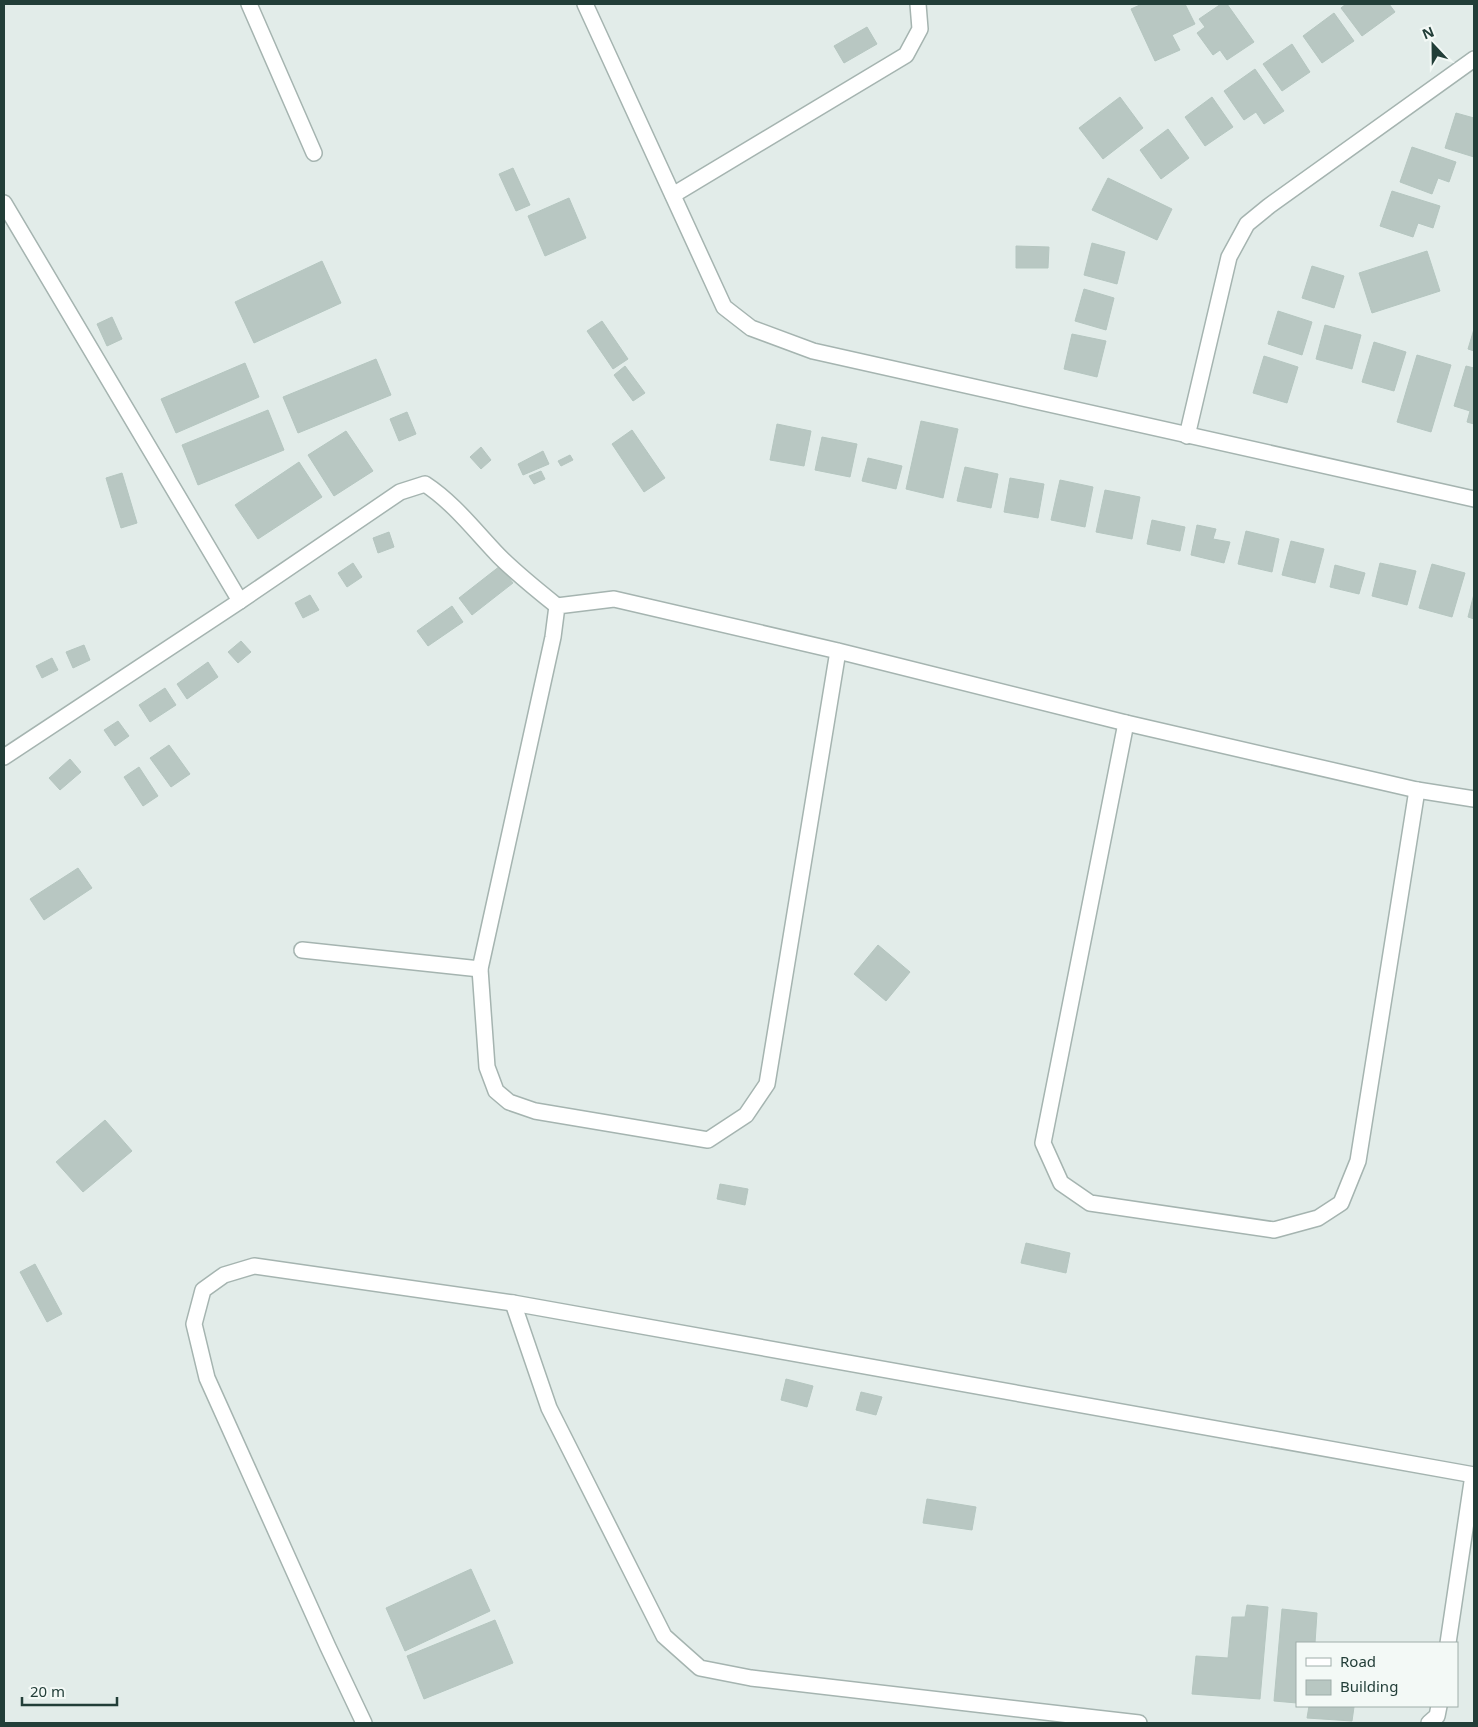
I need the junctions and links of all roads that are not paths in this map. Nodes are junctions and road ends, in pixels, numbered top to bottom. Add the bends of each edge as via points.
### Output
1 (250, 4) edge
2 (585, 4) edge
3 (918, 4) edge
4 (1474, 58) edge
5 (314, 153) dead end
6 (673, 195) junction
7 (4, 203) edge
8 (1187, 436) junction
9 (1474, 499) edge
10 (240, 601) junction
11 (557, 606) junction
12 (838, 651) junction
13 (1126, 723) junction
14 (4, 757) edge
15 (1417, 790) junction
16 (1474, 799) edge
17 (302, 950) dead end
18 (480, 969) junction
19 (513, 1303) junction
20 (1474, 1475) edge
21 (1448, 1642) edge
22 (1438, 1707) edge
23 (364, 1723) edge
24 (1139, 1723) edge
25 (1429, 1723) edge

1 - 5 street
2 - 6 street
3 - 6 street via 920,29 906,55
4 - 8 street via 1247,224 1229,257
6 - 8 street via 724,307 751,328 813,350
7 - 10 street
8 - 9 street
10 - 11 street via 400,492 425,484 442,495 500,557
10 - 14 street
11 - 12 street via 614,599
11 - 18 street via 553,637
12 - 13 street
12 - 18 street via 767,1084 746,1115 708,1140 536,1111 509,1102 496,1090 487,1067
13 - 15 street
13 - 15 street via 1044,1143 1061,1184 1090,1203 1274,1230 1318,1218 1341,1203 1358,1161
15 - 16 street
17 - 18 street
19 - 20 street
19 - 23 street via 254,1266 224,1275 203,1290 194,1324 207,1378
19 - 24 street via 549,1408 664,1636 700,1668 751,1678
20 - 21 street
22 - 25 street via 1437,1716

